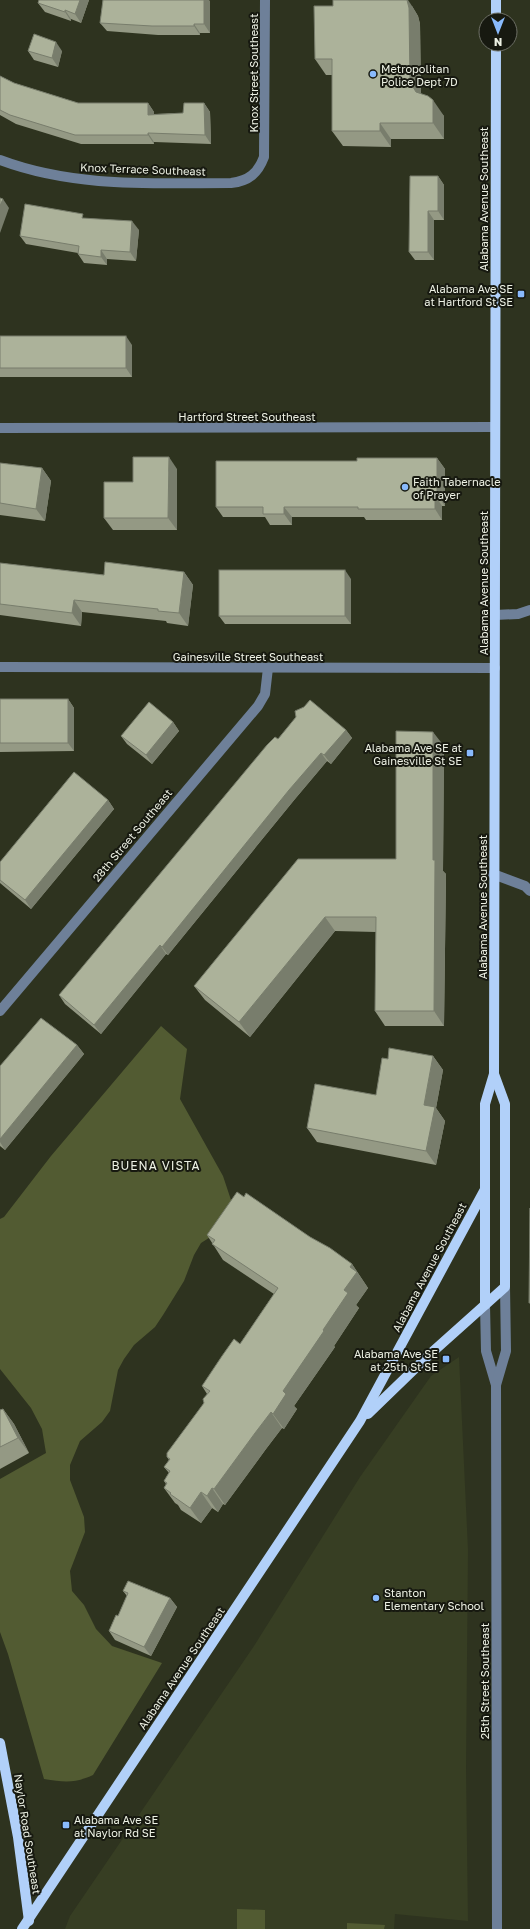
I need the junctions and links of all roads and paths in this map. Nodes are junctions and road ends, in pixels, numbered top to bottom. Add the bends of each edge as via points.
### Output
1 (265, 0) edge
2 (496, 0) edge
3 (496, 12) edge
4 (496, 52) edge
5 (265, 146) joint
6 (0, 160) edge
7 (495, 427) junction
8 (0, 428) edge
9 (530, 610) edge
10 (495, 616) junction
11 (0, 667) edge
12 (268, 668) junction
13 (495, 668) junction
14 (494, 874) junction
15 (530, 891) edge
16 (0, 1011) edge
17 (494, 1074) junction
18 (485, 1189) junction
19 (505, 1287) junction
20 (484, 1305) junction
21 (496, 1386) junction
22 (360, 1421) junction
23 (0, 1743) edge
24 (29, 1924) edge
25 (22, 1929) edge
26 (497, 1929) edge

1 - 5 street, Knox Street Southeast
2 - 3 main road
4 - 7 main road, Alabama Avenue Southeast
5 - 6 street, Knox Terrace Southeast via 264,157 257,171 241,182 231,183 96,181 44,173
7 - 8 street, Hartford Street Southeast
7 - 10 main road, Alabama Avenue Southeast
9 - 10 street
10 - 13 main road, Alabama Avenue Southeast
11 - 12 street, Gainesville Street Southeast
12 - 13 street, Gainesville Street Southeast
12 - 16 street, 28th Street Southeast via 265,694 258,706
13 - 14 main road, Alabama Avenue Southeast
14 - 15 street via 525,886
14 - 17 main road, Alabama Avenue Southeast
17 - 18 main road, Alabama Avenue Southeast via 485,1104
17 - 19 main road, Alabama Avenue Southeast via 505,1104
18 - 20 main road, Alabama Avenue Southeast
18 - 22 main road, Alabama Avenue Southeast
19 - 20 main road, Alabama Avenue Southeast
19 - 21 street, 25th Street Southeast via 506,1351
20 - 21 street, 25th Street Southeast via 486,1351
20 - 22 main road, Alabama Avenue Southeast
21 - 26 street, 25th Street Southeast
22 - 24 main road, Alabama Avenue Southeast
23 - 24 main road, Naylor Road Southeast via 18,1837
24 - 25 main road, Alabama Avenue Southeast

